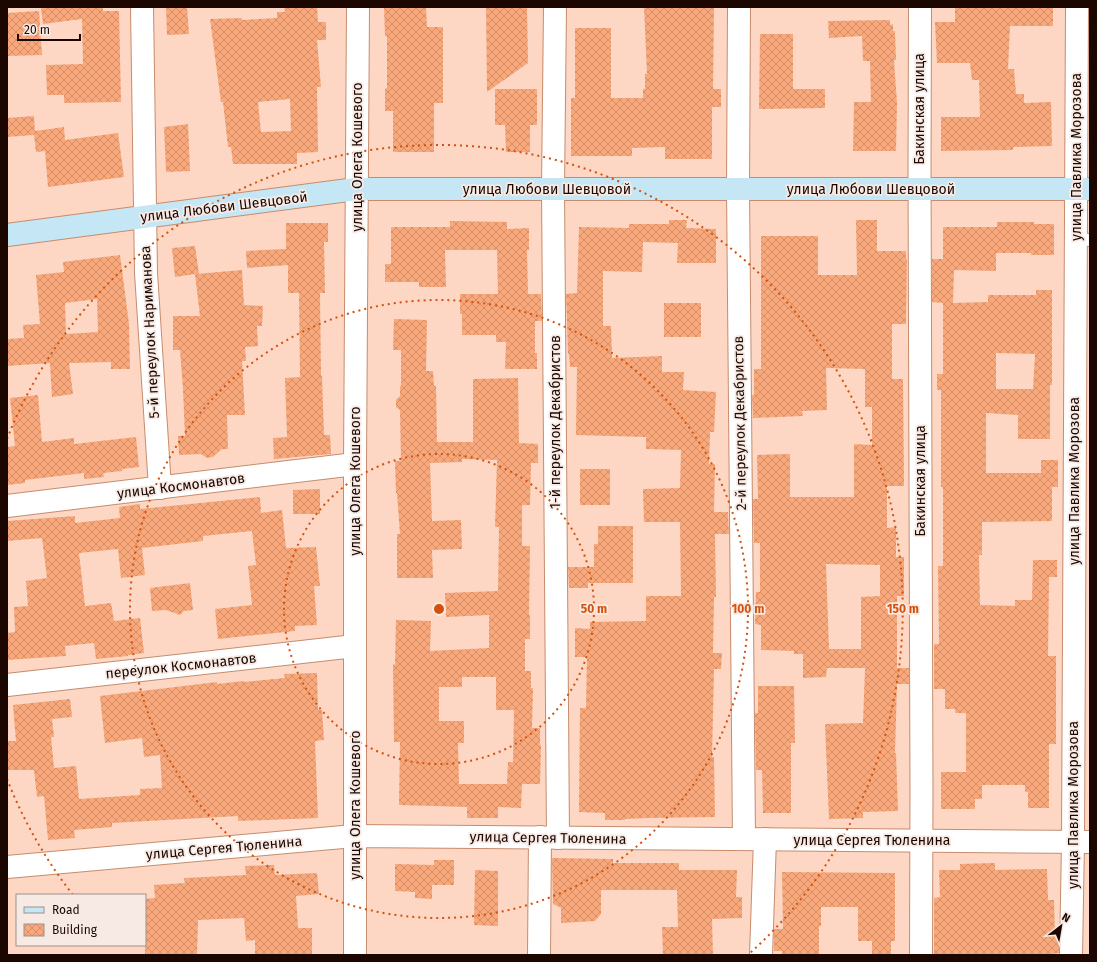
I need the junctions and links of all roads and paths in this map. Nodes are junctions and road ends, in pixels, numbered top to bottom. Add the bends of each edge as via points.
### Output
1 (142, 7) edge
2 (358, 7) edge
3 (555, 7) edge
4 (739, 7) edge
5 (920, 7) edge
6 (1077, 7) edge
7 (553, 188) junction
8 (356, 189) junction
9 (738, 189) junction
10 (919, 189) junction
11 (1083, 189) edge
12 (144, 217) junction
13 (7, 235) edge
14 (1083, 240) edge
15 (355, 464) junction
16 (160, 488) junction
17 (7, 506) edge
18 (355, 646) junction
19 (7, 685) edge
20 (354, 836) junction
21 (549, 838) junction
22 (755, 839) junction
23 (922, 841) junction
24 (1082, 842) edge
25 (7, 867) edge
26 (355, 955) edge
27 (539, 955) edge
28 (761, 955) edge
29 (921, 955) edge
30 (1071, 955) edge

1 - 12 street, 5-й переулок Нариманова
2 - 8 street, улица Олега Кошевого
3 - 7 street, 1-й переулок Декабристов
4 - 9 street, 2-й переулок Декабристов
5 - 10 street, Бакинская улица
6 - 11 street, улица Павлика Морозова
7 - 8 street, улица Любови Шевцовой
7 - 9 street, улица Любови Шевцовой
7 - 21 street, 1-й переулок Декабристов
8 - 12 street, улица Любови Шевцовой
8 - 15 street, улица Олега Кошевого
9 - 10 street, улица Любови Шевцовой
9 - 22 street, 2-й переулок Декабристов
10 - 11 street, улица Любови Шевцовой
10 - 23 street, Бакинская улица
11 - 14 street, улица Павлика Морозова
12 - 13 street, улица Любови Шевцовой
12 - 16 street, 5-й переулок Нариманова
14 - 24 street, улица Павлика Морозова
15 - 16 street, улица Космонавтов
15 - 18 street, улица Олега Кошевого
16 - 17 street, улица Космонавтов
18 - 19 street, переулок Космонавтов
18 - 20 street, улица Олега Кошевого
20 - 21 street, улица Сергея Тюленина
20 - 25 street, улица Сергея Тюленина
20 - 26 street, улица Олега Кошевого
21 - 22 street, улица Сергея Тюленина
21 - 27 street, 1-й переулок Декабристов
22 - 23 street, улица Сергея Тюленина
22 - 28 street, 2-й переулок Декабристов
23 - 24 street, улица Сергея Тюленина
23 - 29 street, Бакинская улица
24 - 30 street, улица Павлика Морозова

